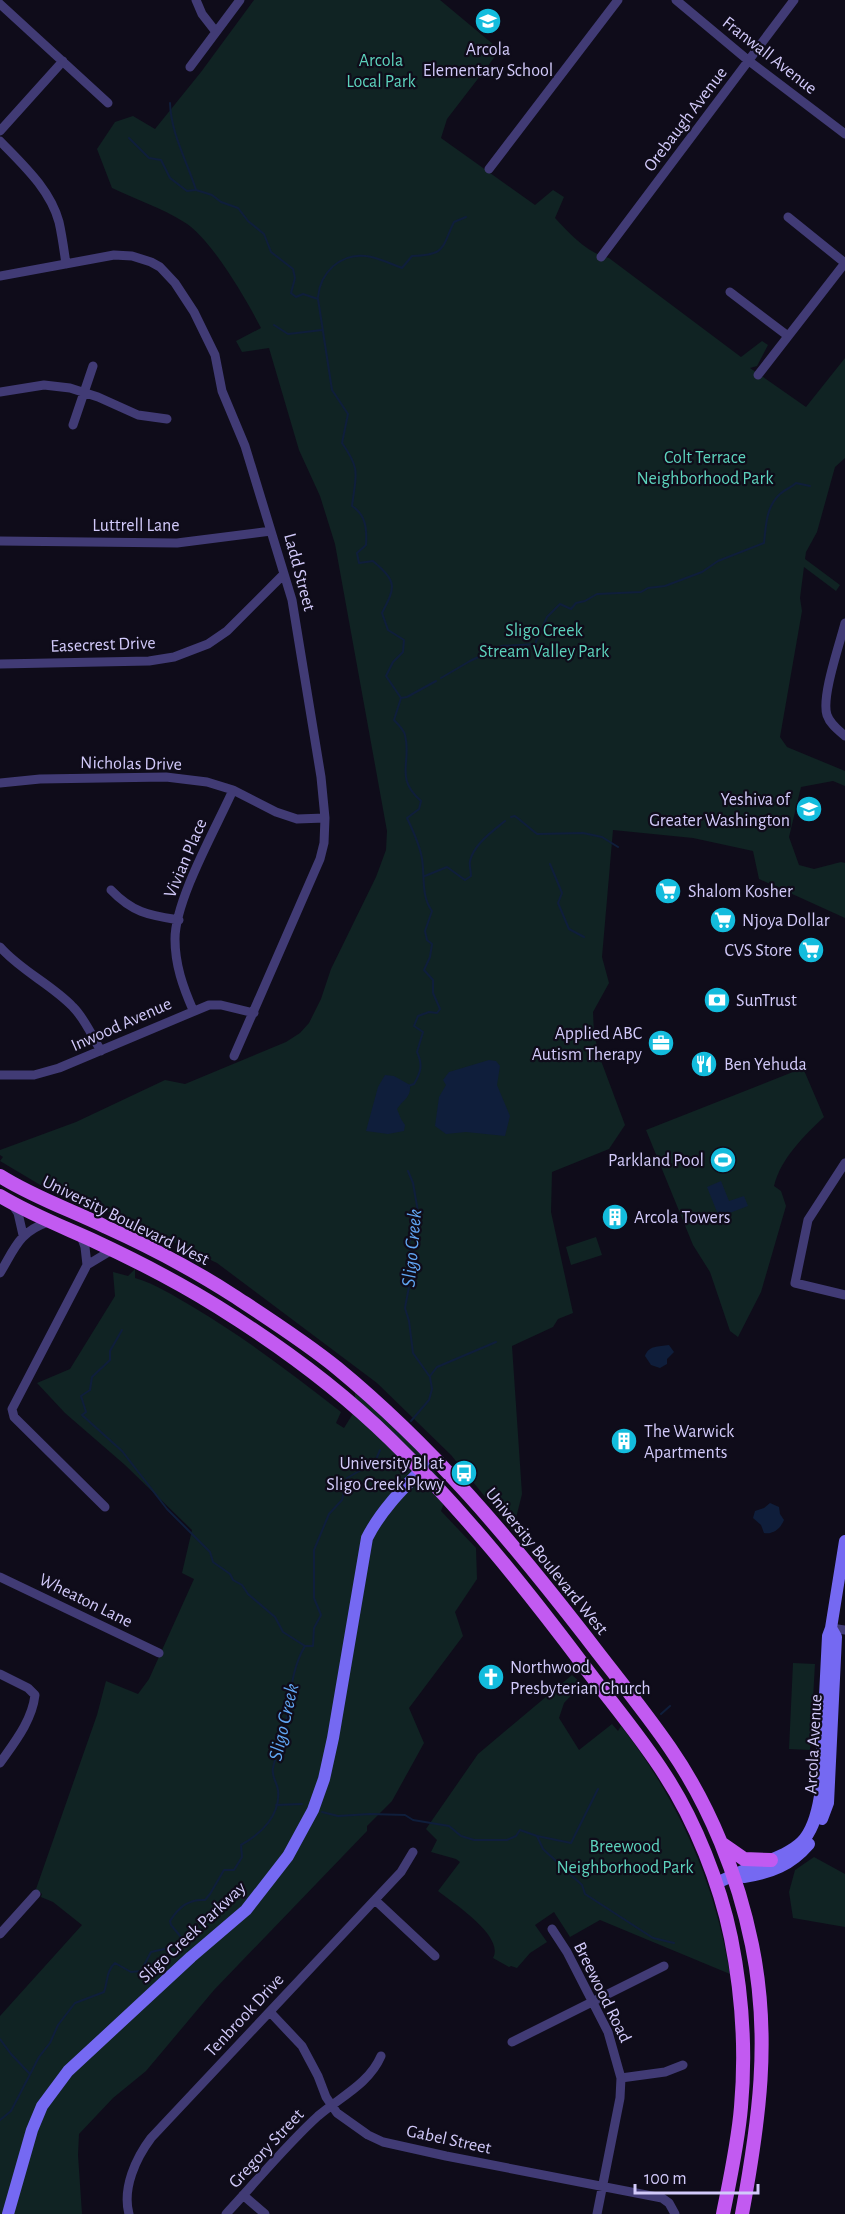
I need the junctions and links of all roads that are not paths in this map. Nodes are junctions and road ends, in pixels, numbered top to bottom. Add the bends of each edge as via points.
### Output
1 (195, 0) edge
2 (240, 0) edge
3 (618, 0) edge
4 (676, 0) edge
5 (794, 0) edge
6 (0, 4) edge
7 (216, 32) junction
8 (63, 61) junction
9 (749, 61) junction
10 (190, 68) dead end
11 (108, 103) dead end
12 (0, 131) edge
13 (845, 134) edge
14 (0, 141) edge
15 (489, 170) dead end
16 (788, 217) dead end
17 (601, 257) dead end
18 (845, 263) edge
19 (66, 264) junction
20 (0, 276) edge
21 (730, 292) dead end
22 (789, 336) junction
23 (93, 366) dead end
24 (758, 375) dead end
25 (0, 392) edge
26 (84, 392) junction
27 (167, 419) dead end
28 (73, 425) dead end
29 (271, 531) junction
30 (0, 541) edge
31 (284, 574) junction
32 (845, 623) edge
33 (0, 664) edge
34 (845, 736) edge
35 (0, 783) edge
36 (233, 790) junction
37 (325, 818) junction
38 (111, 890) dead end
39 (178, 920) junction
40 (0, 947) edge
41 (193, 1010) junction
42 (254, 1013) junction
43 (101, 1051) junction
44 (234, 1056) dead end
45 (0, 1075) edge
46 (845, 1163) edge
47 (0, 1176) edge
48 (6, 1200) edge
49 (48, 1222) junction
50 (23, 1235) junction
51 (81, 1236) junction
52 (112, 1250) junction
53 (87, 1265) junction
54 (0, 1273) edge
55 (845, 1295) edge
56 (434, 1457) junction
57 (421, 1470) junction
58 (105, 1507) dead end
59 (845, 1540) edge
60 (0, 1577) edge
61 (831, 1628) junction
62 (845, 1630) edge
63 (159, 1653) dead end
64 (0, 1674) edge
65 (0, 1763) edge
66 (719, 1841) junction
67 (413, 1852) dead end
68 (771, 1860) junction
69 (734, 1877) junction
70 (716, 1883) junction
71 (36, 1894) dead end
72 (375, 1900) junction
73 (552, 1929) dead end
74 (0, 1934) edge
75 (435, 1956) dead end
76 (734, 1956) junction
77 (664, 1966) dead end
78 (593, 2002) junction
79 (270, 2012) junction
80 (512, 2042) dead end
81 (762, 2046) junction
82 (381, 2056) dead end
83 (683, 2065) dead end
84 (762, 2073) junction
85 (621, 2078) junction
86 (332, 2106) junction
87 (737, 2143) junction
88 (602, 2186) junction
89 (243, 2195) junction
90 (8, 2214) edge
91 (129, 2214) edge
92 (226, 2214) edge
93 (265, 2214) edge
94 (597, 2214) edge
95 (675, 2214) edge
96 (723, 2214) edge
97 (742, 2214) edge

1 - 7 street
2 - 7 street
3 - 15 street
4 - 9 street, Franwall Avenue
5 - 9 street, Orebaugh Avenue
6 - 8 street
7 - 10 street
8 - 11 street
8 - 12 street
9 - 13 street, Franwall Avenue
9 - 17 street, Orebaugh Avenue
14 - 19 street via 49,197 58,220
16 - 18 street
18 - 22 street
19 - 20 street, Ladd Street
19 - 29 street, Ladd Street via 114,255 132,256 160,267 175,283 215,355 222,391
21 - 22 street
22 - 24 street
23 - 26 street
25 - 26 street via 44,384
26 - 27 street via 138,415
26 - 28 street
29 - 30 street, Luttrell Lane via 177,543
29 - 31 street, Ladd Street
31 - 33 street, Easecrest Drive via 227,631 208,644 174,657
31 - 37 street, Ladd Street via 298,632
32 - 34 street via 825,700 831,723
35 - 36 street, Nicholas Drive via 166,777
36 - 37 street, Nicholas Drive via 297,819
36 - 39 street, Vivian Place
37 - 42 street, Ladd Street via 320,859
38 - 39 street via 135,910
39 - 41 street, Vivian Place via 178,968
40 - 43 street via 74,1008
41 - 42 street, Inwood Avenue via 221,1005
41 - 43 street, Inwood Avenue
42 - 44 street, Ladd Street
43 - 45 street, Inwood Avenue via 34,1075
46 - 55 street via 808,1221 795,1283
47 - 56 main road, University Boulevard West via 137,1242 231,1294 333,1365
48 - 49 main road, University Boulevard West
48 - 50 street via 18,1213
49 - 50 street
49 - 51 main road, University Boulevard West
50 - 54 street
51 - 52 main road, University Boulevard West
51 - 53 street
52 - 53 street
52 - 57 main road, University Boulevard West via 258,1334 351,1403
53 - 58 street via 12,1409 14,1417
56 - 57 street, Sligo Creek Parkway
56 - 66 main road, University Boulevard West via 503,1532 671,1749
57 - 70 main road, University Boulevard West via 509,1569 632,1726 667,1777
57 - 90 street, Sligo Creek Parkway via 391,1501 367,1538 326,1771 313,1810 293,1847 246,1910 68,2071 42,2106
59 - 61 street, Arcola Avenue
60 - 63 street, Wheaton Lane
61 - 62 street
61 - 68 street, Arcola Avenue via 816,1821 804,1841
61 - 69 street, Arcola Avenue via 837,1637 833,1725 828,1803 820,1828 793,1862
64 - 65 street via 35,1695 20,1735
66 - 68 main road via 744,1858
66 - 69 main road, University Boulevard West
67 - 72 street, Tenbrook Drive via 401,1872
68 - 69 street, Arcola Avenue
69 - 70 street, Arcola Avenue
69 - 81 main road, University Boulevard West via 758,1982
70 - 76 main road, University Boulevard West
71 - 74 street
72 - 75 street
72 - 79 street, Tenbrook Drive
73 - 78 street, Breewood Road
76 - 81 main road via 745,1967 753,2035
76 - 87 main road, University Boulevard West via 744,2063
77 - 78 street
78 - 80 street
78 - 85 street, Breewood Road via 614,2046
79 - 86 street, Gabel Street via 302,2046
79 - 91 street, Tenbrook Drive via 141,2152 129,2186
81 - 84 main road, University Boulevard West
82 - 86 street, Gregory Street via 375,2070
83 - 85 street via 665,2072
84 - 87 main road via 754,2081 750,2112
84 - 97 main road, University Boulevard West
85 - 88 street, Breewood Road
86 - 88 street, Gabel Street via 351,2125 383,2142
86 - 89 street, Gregory Street
87 - 96 main road, University Boulevard West
88 - 94 street, Breewood Road
88 - 95 street, Gabel Street via 662,2198
89 - 92 street, Gregory Street
89 - 93 street

